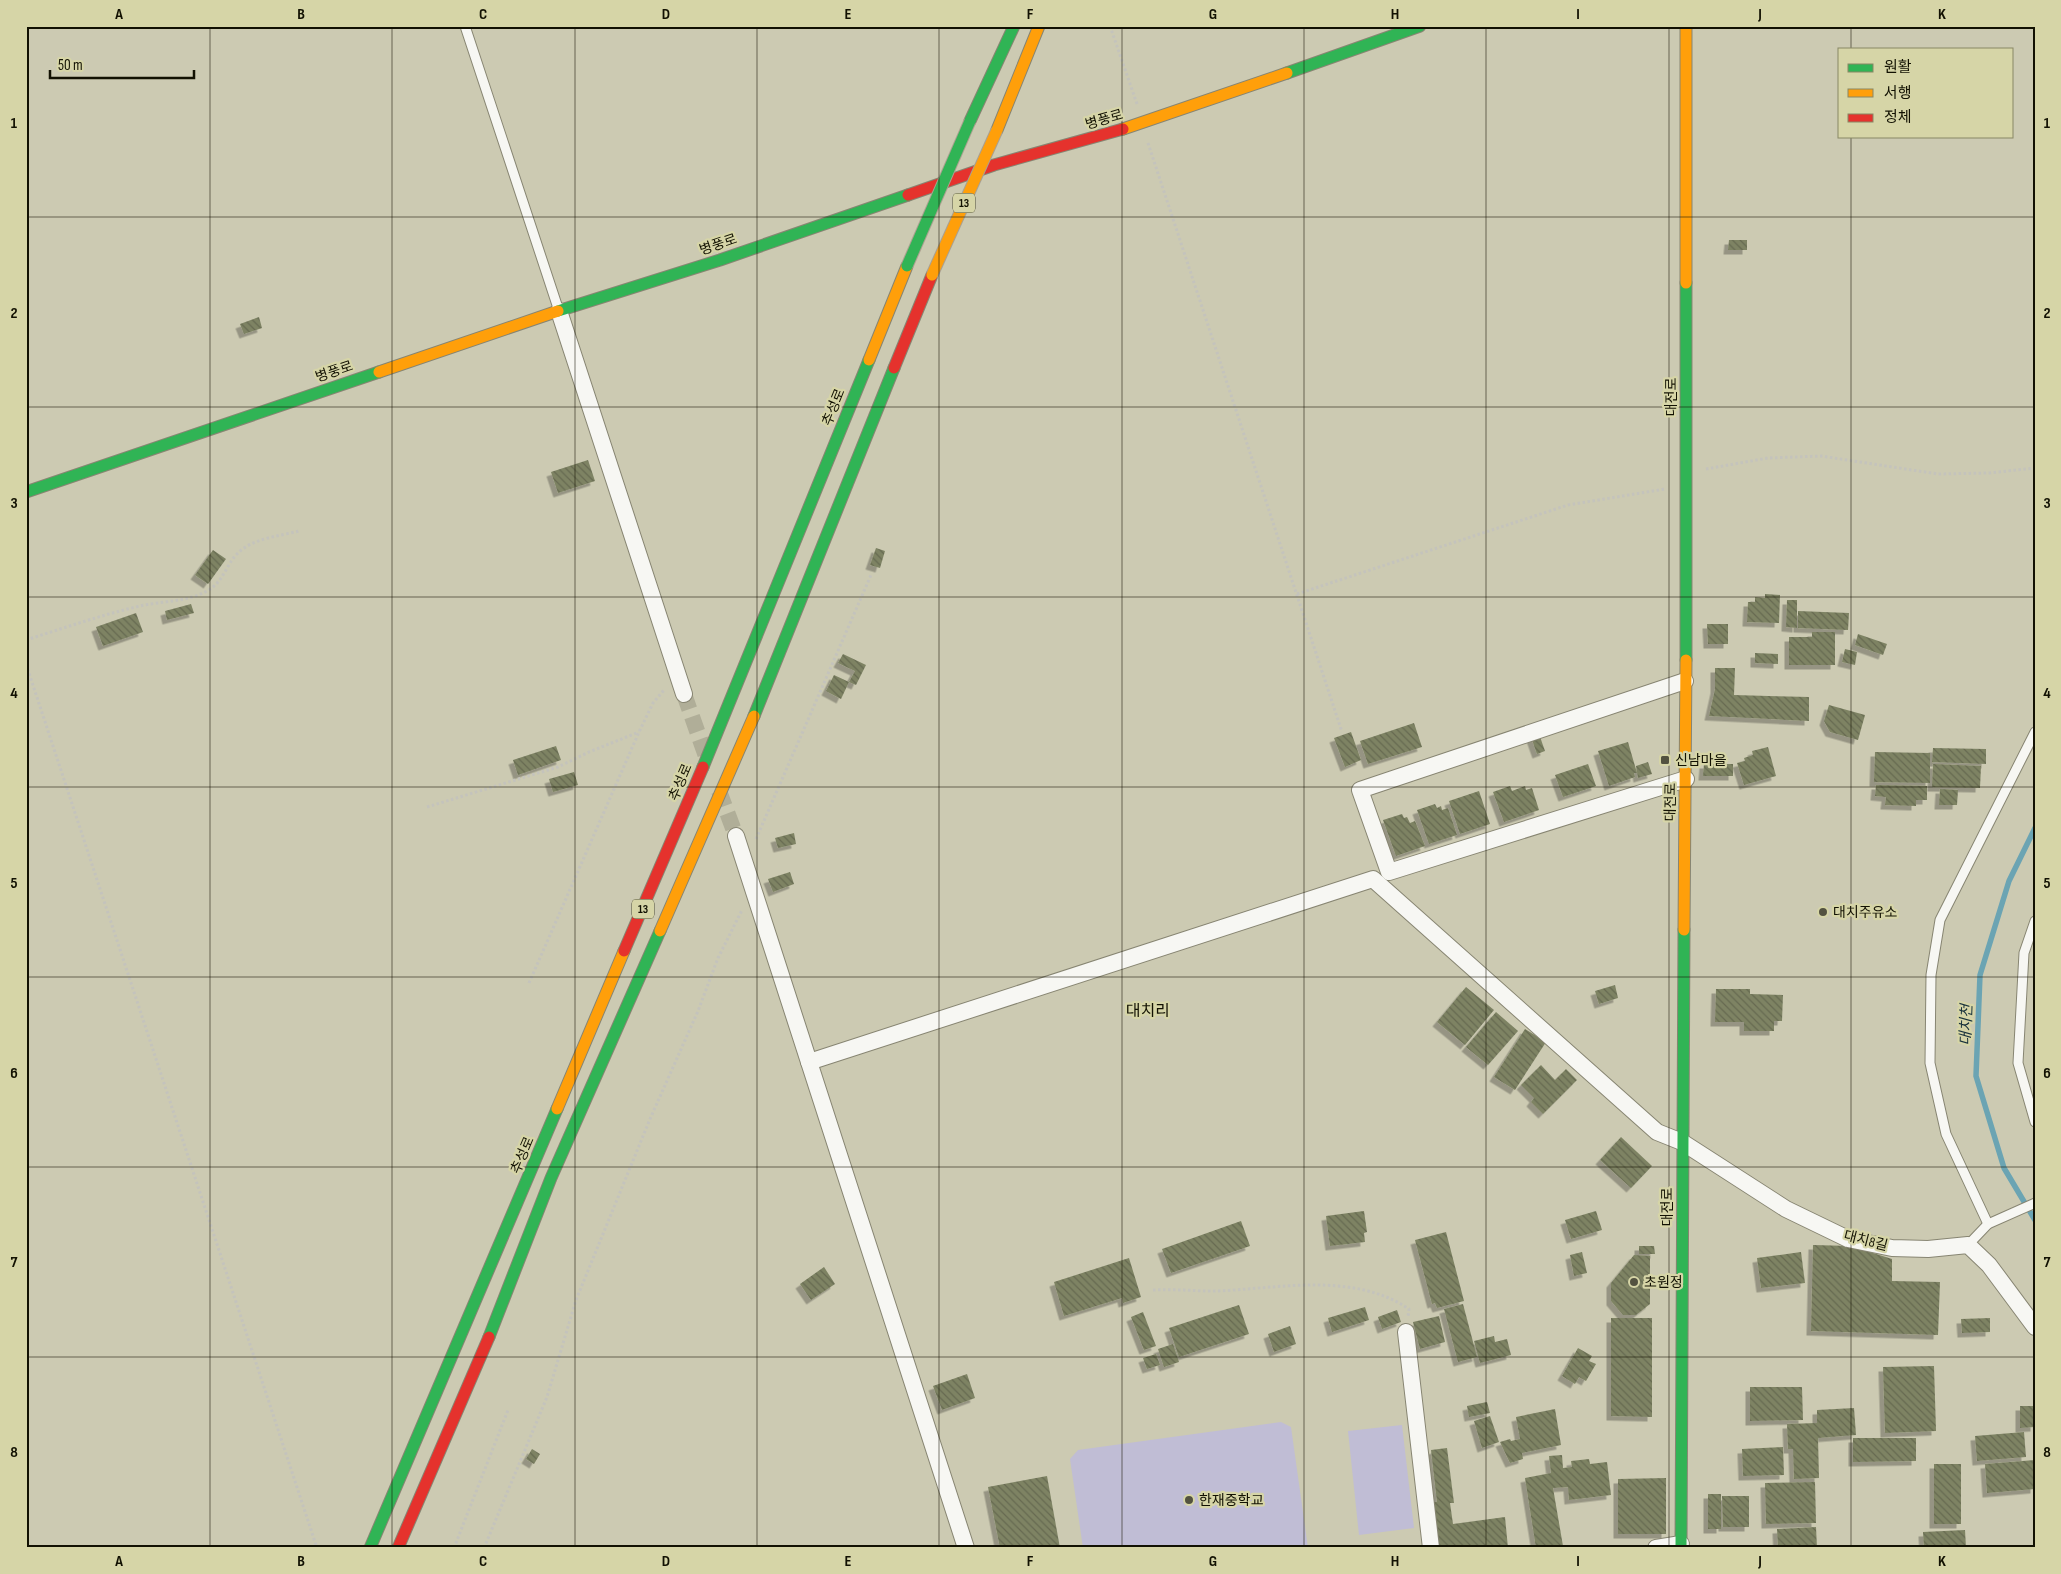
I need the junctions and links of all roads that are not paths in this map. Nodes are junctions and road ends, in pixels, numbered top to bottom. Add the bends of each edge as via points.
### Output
1 (464, 26) edge
2 (1014, 26) edge
3 (1039, 26) edge
4 (1420, 26) edge
5 (1686, 26) edge
6 (559, 311) junction
7 (26, 492) edge
8 (1685, 681) junction
9 (684, 694) tunnel mouth
10 (2035, 732) edge
11 (1686, 779) junction
12 (736, 836) tunnel mouth
13 (1389, 872) junction
14 (1373, 879) junction
15 (2035, 921) edge
16 (809, 1062) junction
17 (2035, 1122) edge
18 (1682, 1142) junction
19 (2035, 1202) edge
20 (1988, 1224) junction
21 (1968, 1245) junction
22 (2035, 1327) edge
23 (1406, 1332) road end
24 (1681, 1546) edge
25 (370, 1548) edge
26 (398, 1548) edge
27 (966, 1548) edge
28 (1431, 1548) edge
29 (1656, 1548) edge

1 - 6 lane
2 - 25 main road, 추성로 / 13, bridge via 907,266 708,756
3 - 26 main road, 13, bridge via 932,275 751,724 551,1178 473,1376
4 - 6 main road, 병풍로 via 1144,123 994,165 720,260
5 - 8 main road, 대전로
6 - 7 main road, 병풍로
6 - 9 street
8 - 11 main road, 대전로
8 - 13 street via 1360,790
10 - 20 lane via 1940,920 1931,975 1930,1063 1946,1134
11 - 13 street
11 - 18 main road, 대전로
12 - 16 street
13 - 14 street
14 - 16 street
14 - 18 street, 대치8길 via 1657,1132
15 - 17 lane via 2024,953 2018,1063
16 - 27 street
18 - 21 street, 대치8길 via 1786,1208 1848,1238 1901,1248
18 - 24 main road, 대전로
19 - 20 lane
20 - 21 lane
21 - 22 street via 1990,1265
23 - 28 street
24 - 29 street

